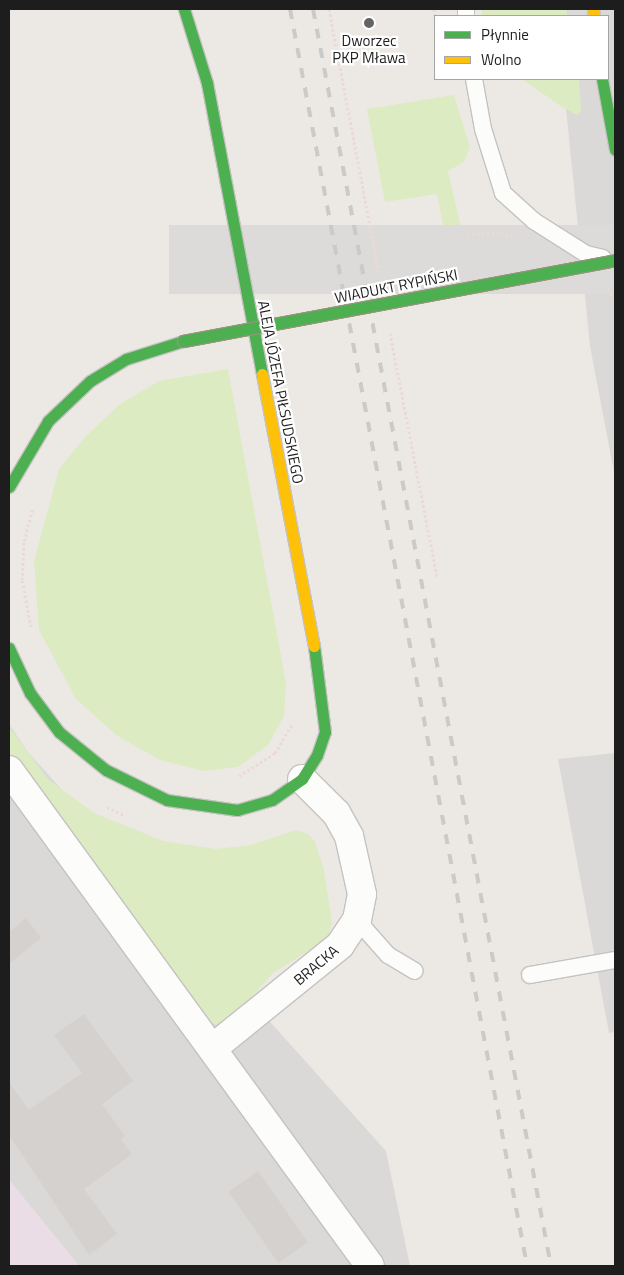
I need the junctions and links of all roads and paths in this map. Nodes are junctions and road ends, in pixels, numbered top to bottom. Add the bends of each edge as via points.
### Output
1 (184, 9) edge
2 (474, 80) edge
3 (602, 80) edge
4 (615, 150) edge
5 (615, 261) edge
6 (9, 487) edge
7 (36, 499) dead end
8 (33, 634) dead end
9 (9, 648) edge
10 (297, 714) dead end
11 (9, 770) edge
12 (233, 777) dead end
13 (302, 779) junction
14 (357, 920) junction
15 (615, 960) edge
16 (414, 971) dead end
17 (530, 975) dead end
18 (213, 1048) junction
19 (370, 1266) edge

1 - 13 main road, ALEJA JÓZEFA PIŁSUDSKIEGO via 207,83 322,690 325,732 317,755
2 - 5 lane via 483,129 503,193 534,221 586,254
3 - 4 main road
5 - 6 main road, WIADUKT RYPIŃSKI, bridge via 183,341 126,359 90,380 48,421
7 - 8 path via 24,541 22,580
9 - 13 main road via 30,694 59,732 106,770 140,790 195,807 237,810 272,800
10 - 12 path via 288,737 275,753 261,766
11 - 18 street
13 - 14 street, BRACKA via 336,813 349,836 362,894
14 - 16 lane via 388,956
14 - 18 street, BRACKA via 340,945
15 - 17 lane
18 - 19 street

